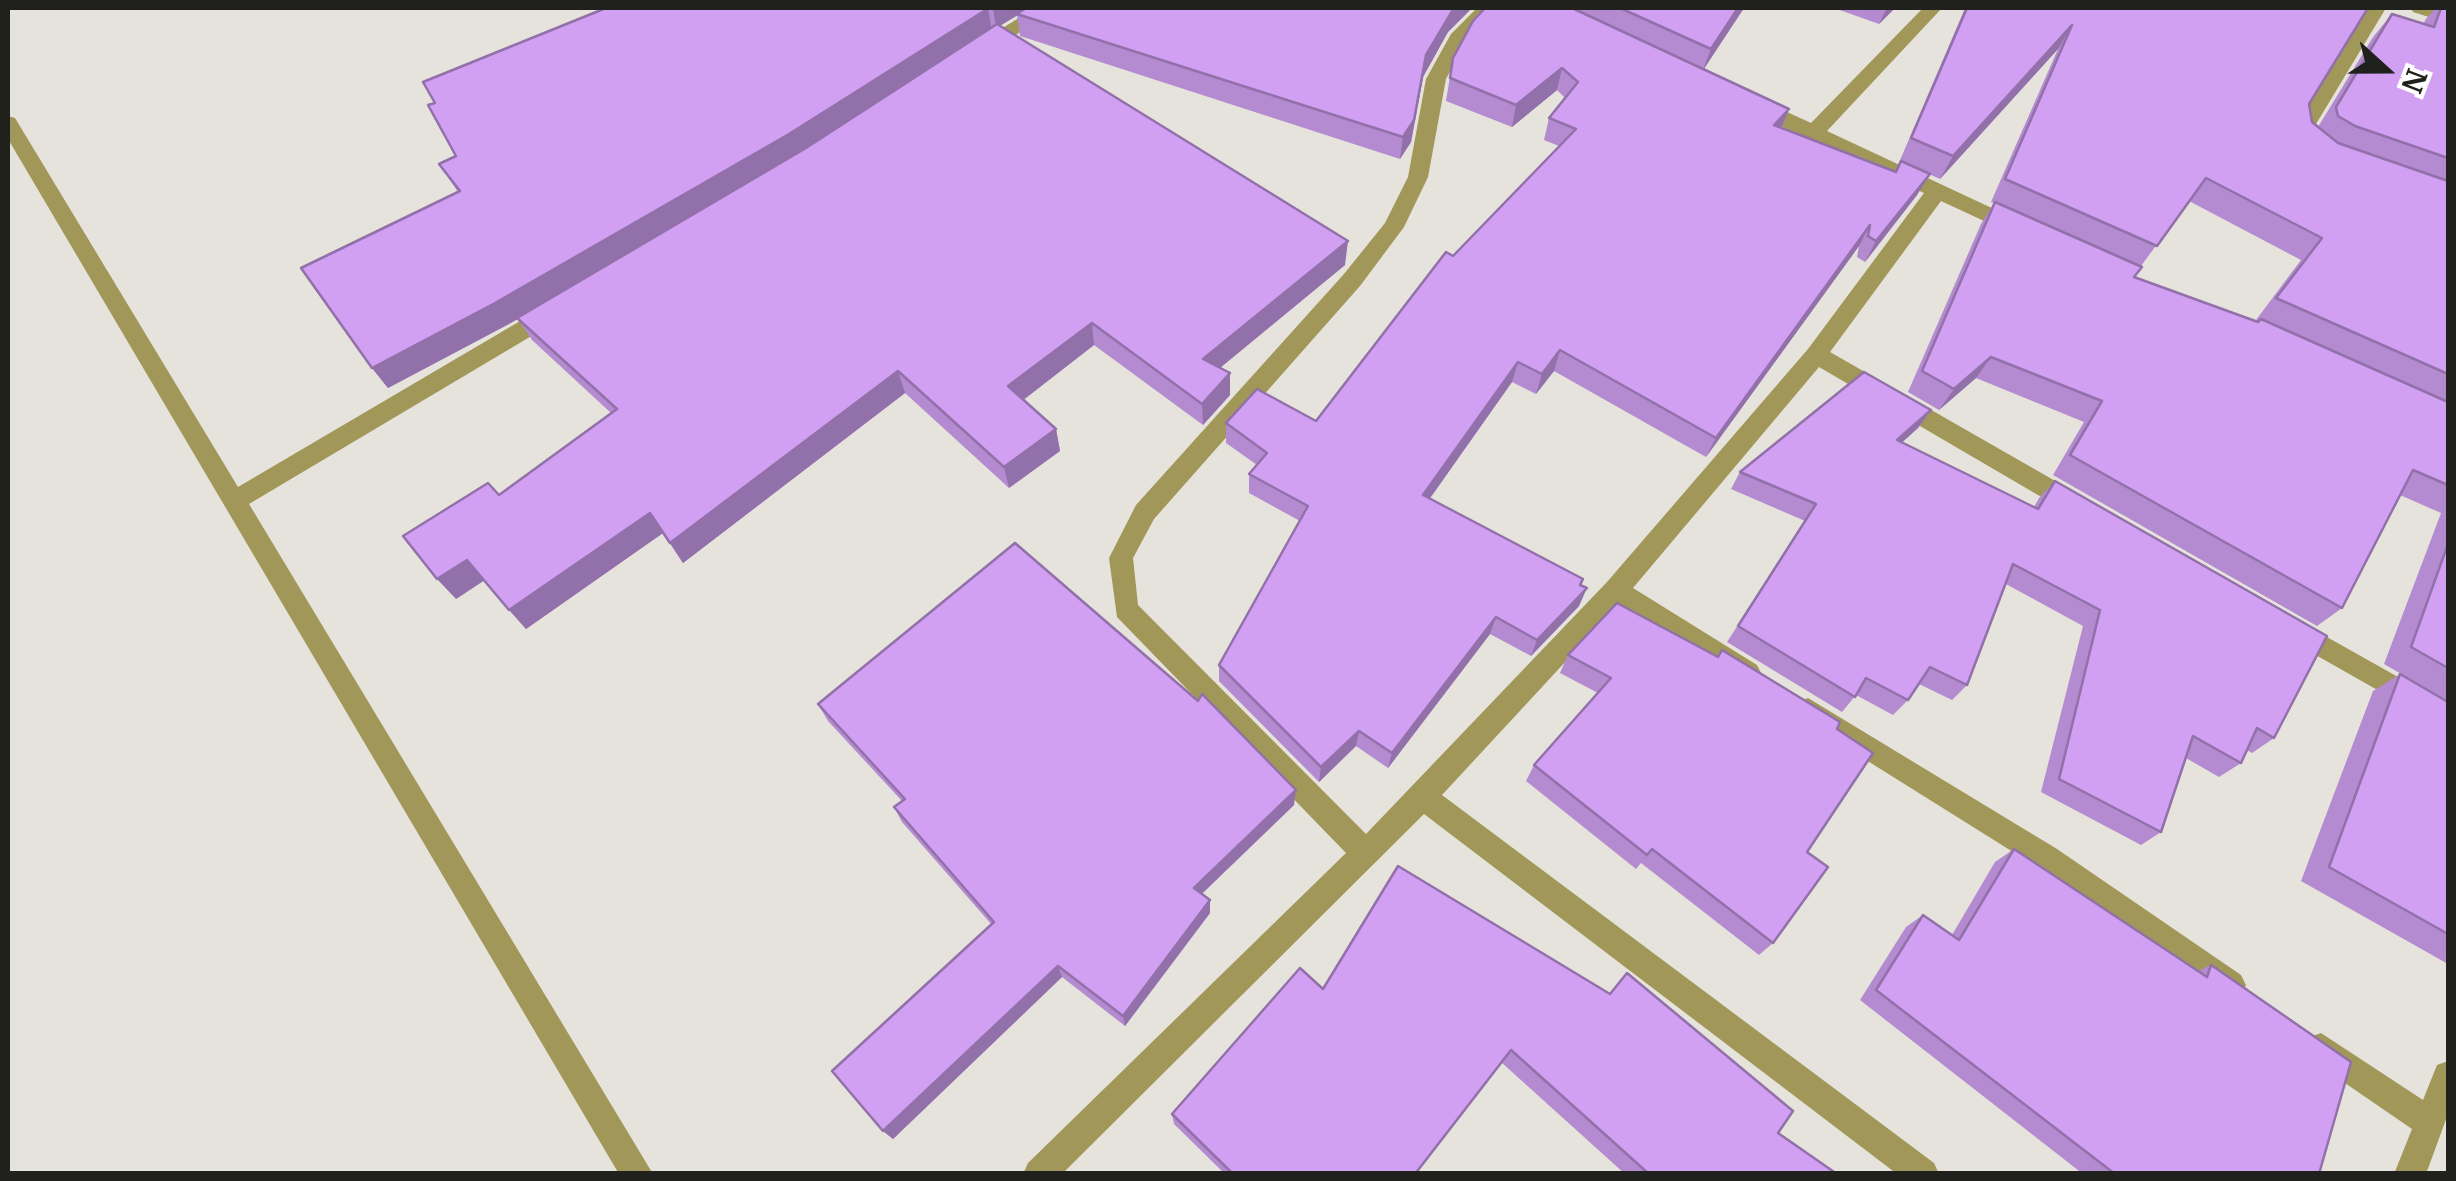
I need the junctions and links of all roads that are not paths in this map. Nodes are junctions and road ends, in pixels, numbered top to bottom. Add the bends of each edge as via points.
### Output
1 (1047, 8) edge
2 (1487, 8) edge
3 (1934, 8) edge
4 (2377, 8) edge
5 (2420, 8) edge
6 (2448, 17) edge
7 (966, 60) edge
8 (1742, 100) edge
9 (8, 123) edge
10 (1813, 133) junction
11 (2326, 157) edge
12 (1936, 192) junction
13 (2042, 240) edge
14 (570, 303) edge
15 (1816, 355) junction
16 (234, 502) junction
17 (2106, 522) edge
18 (1616, 590) junction
19 (2278, 620) edge
20 (2448, 718) edge
21 (1422, 796) junction
22 (1364, 852) junction
23 (2254, 1001) edge
24 (2301, 1034) edge
25 (2448, 1081) edge
26 (2428, 1122) junction
27 (637, 1174) edge
28 (1039, 1174) edge
29 (1923, 1174) edge
30 (2410, 1174) edge

1 - 7 street
2 - 22 street via 1458,38 1436,79 1418,178 1394,228 1146,512 1121,558 1126,609
3 - 10 street
4 - 11 street via 2303,128 2306,144
5 - 6 street
8 - 10 street
9 - 16 street
10 - 12 street
12 - 13 street
12 - 15 street
14 - 16 street
15 - 17 street
15 - 18 street
16 - 27 street
18 - 21 street
18 - 23 street via 2047,858
19 - 20 street
21 - 22 street
21 - 29 street
22 - 28 street
24 - 26 street
25 - 26 street
26 - 30 street

